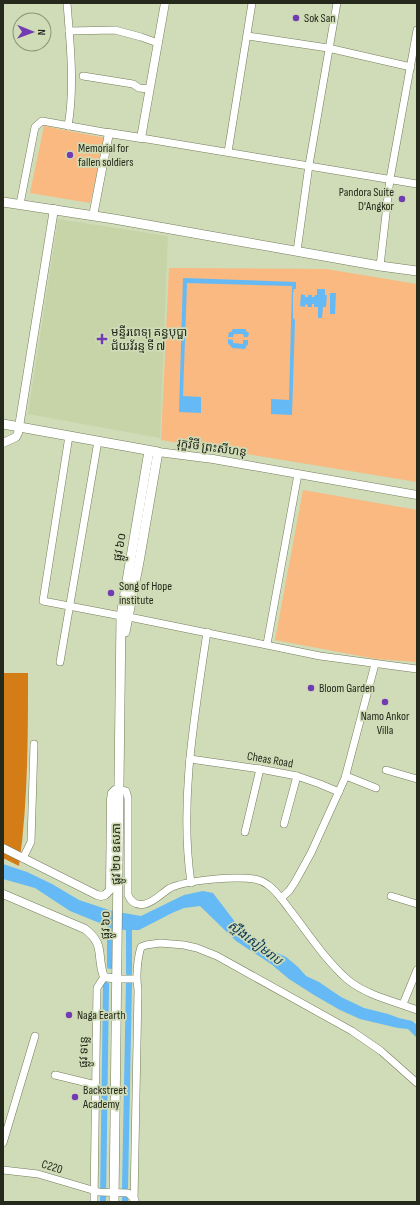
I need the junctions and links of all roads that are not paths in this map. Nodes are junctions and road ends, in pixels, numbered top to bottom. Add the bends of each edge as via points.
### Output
1 (67, 3) edge
2 (165, 3) edge
3 (252, 3) edge
4 (337, 3) edge
5 (417, 30) edge
6 (69, 31) junction
7 (248, 36) junction
8 (158, 43) junction
9 (328, 48) junction
10 (411, 67) junction
11 (82, 76) dead end
12 (149, 89) junction
13 (68, 126) junction
14 (109, 133) junction
15 (141, 138) junction
16 (228, 152) junction
17 (309, 165) junction
18 (390, 179) junction
19 (417, 184) edge
20 (3, 202) edge
21 (20, 204) junction
22 (54, 209) junction
23 (93, 216) junction
24 (297, 251) junction
25 (380, 266) junction
26 (417, 271) edge
27 (3, 424) edge
28 (19, 427) junction
29 (69, 436) junction
30 (98, 441) junction
31 (3, 443) edge
32 (149, 451) junction
33 (158, 452) junction
34 (298, 474) junction
35 (417, 495) edge
36 (70, 605) junction
37 (125, 616) junction
38 (207, 632) junction
39 (267, 644) junction
40 (60, 662) dead end
41 (375, 664) junction
42 (417, 669) edge
43 (34, 744) dead end
44 (190, 759) junction
45 (260, 769) junction
46 (386, 770) dead end
47 (297, 776) junction
48 (346, 776) junction
49 (417, 779) edge
50 (376, 788) dead end
51 (120, 790) junction
52 (339, 792) junction
53 (284, 824) dead end
54 (245, 832) dead end
55 (3, 848) edge
56 (24, 858) junction
57 (191, 883) junction
58 (3, 894) edge
59 (391, 896) dead end
60 (281, 898) junction
61 (417, 904) edge
62 (417, 970) edge
63 (104, 978) junction
64 (118, 979) junction
65 (136, 979) junction
66 (403, 1004) junction
67 (417, 1010) edge
68 (35, 1036) dead end
69 (55, 1074) dead end
70 (417, 1083) edge
71 (96, 1085) junction
72 (3, 1143) edge
73 (3, 1170) edge
74 (100, 1191) junction
75 (114, 1192) junction
76 (135, 1200) edge
77 (94, 1202) edge
78 (114, 1202) edge

1 - 6 street
2 - 8 street
3 - 7 street
4 - 9 street
5 - 10 street
6 - 8 street via 115,30
6 - 13 street via 71,83
7 - 9 street
7 - 16 street
8 - 12 street
9 - 10 street
9 - 17 street
10 - 18 street
11 - 12 street
12 - 15 street
13 - 14 street
13 - 21 street via 42,121 35,127
14 - 15 street
14 - 23 street
15 - 16 street
16 - 17 street
17 - 18 street
17 - 24 street
18 - 19 street
18 - 25 street
20 - 21 main road
21 - 22 main road
22 - 23 main road
22 - 28 street
23 - 24 main road
24 - 25 main road
25 - 26 main road
27 - 28 main road, រុក្ខវិថី ព្រះសីហនុ
28 - 29 main road, រុក្ខវិថី ព្រះសីហនុ
28 - 31 street via 16,437
29 - 30 main road, រុក្ខវិថី ព្រះសីហនុ
29 - 36 street via 43,601
30 - 32 main road, រុក្ខវិថី ព្រះសីហនុ
30 - 36 street
32 - 33 main road, រុក្ខវិថី ព្រះសីហនុ
32 - 37 main road, ផ្លូវ ៦០
33 - 34 street, រុក្ខវិថី ព្រះសីហនុ
33 - 37 main road, ផ្លូវ ៦០
34 - 35 street, រុក្ខវិថី ព្រះសីហនុ
34 - 39 street
36 - 37 street
36 - 40 street
37 - 38 street
37 - 51 main road, ផ្លូវ ៦០ via 122,648
38 - 39 street
38 - 44 street
39 - 41 street via 320,656
41 - 42 street
41 - 48 street
43 - 56 street via 31,842
44 - 45 street, Cheas Road
44 - 57 street via 186,829
45 - 47 street, Cheas Road
45 - 54 street
46 - 49 street
47 - 52 street
47 - 53 street, Cheas Road
48 - 50 street
48 - 52 street
51 - 56 street, ផ្លូវ ២០ ឧសភា via 115,790 110,799 110,890 105,895 97,895
51 - 57 street, ផ្លូវ ២០ ឧសភា via 126,792 128,798 130,900 144,904 170,888
51 - 64 main road, ផ្លូវ ៦០
52 - 60 street via 311,853 295,882
55 - 56 street, ផ្លូវ ២០ ឧសភា
57 - 60 street, ផ្លូវ ២០ ឧសភា via 234,878 259,880
58 - 63 street via 85,929 98,942
59 - 61 street
60 - 66 street, ផ្លូវ ២០ ឧសភា via 339,971 360,988
62 - 66 street
63 - 64 street
63 - 71 street, ផ្លូវ ទន្លេ via 97,988
64 - 65 street
64 - 75 main road, ផ្លូវ ៦០
65 - 70 street via 141,947 146,944 184,945 206,951 231,962 352,1031
65 - 76 street via 138,990
66 - 67 street, ផ្លូវ ២០ ឧសភា
68 - 72 street
69 - 71 street
71 - 74 street, ផ្លូវ ទន្លេ
73 - 74 street, C220 via 38,1174
74 - 75 street, C220
74 - 77 street, ផ្លូវ ទន្លេ
75 - 76 street, C220 via 128,1193
75 - 78 main road, ផ្លូវ ៦០

